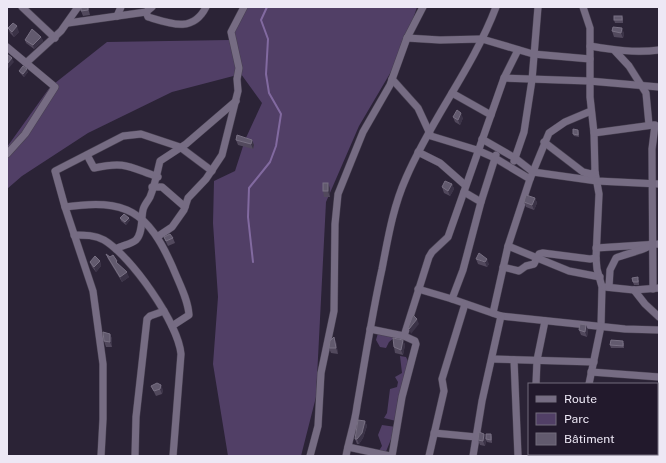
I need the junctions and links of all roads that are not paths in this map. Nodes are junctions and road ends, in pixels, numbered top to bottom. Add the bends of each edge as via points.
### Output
1 (78, 7) edge
2 (121, 7) edge
3 (152, 7) edge
4 (206, 7) edge
5 (244, 7) edge
6 (423, 7) edge
7 (496, 7) edge
8 (538, 7) edge
9 (583, 7) edge
10 (27, 9) edge
11 (146, 12) junction
12 (117, 16) junction
13 (68, 23) junction
14 (55, 38) junction
15 (407, 38) junction
16 (482, 39) junction
17 (590, 46) junction
18 (7, 47) edge
19 (518, 50) junction
20 (659, 50) edge
21 (615, 51) junction
22 (533, 54) junction
23 (590, 59) junction
24 (26, 64) junction
25 (504, 78) junction
26 (392, 79) junction
27 (532, 80) junction
28 (589, 81) junction
29 (642, 87) junction
30 (659, 88) edge
31 (452, 93) junction
32 (236, 101) junction
33 (591, 111) junction
34 (491, 115) junction
35 (654, 125) edge
36 (429, 132) junction
37 (594, 133) junction
38 (482, 138) junction
39 (544, 142) junction
40 (180, 147) junction
41 (498, 148) junction
42 (477, 150) junction
43 (418, 152) junction
44 (7, 154) edge
45 (87, 155) junction
46 (495, 158) junction
47 (515, 158) junction
48 (511, 167) junction
49 (212, 172) junction
50 (595, 172) junction
51 (531, 175) junction
52 (158, 177) junction
53 (597, 181) junction
54 (656, 183) edge
55 (152, 187) junction
56 (464, 189) junction
57 (481, 202) junction
58 (65, 207) junction
59 (185, 207) junction
60 (656, 207) edge
61 (143, 220) junction
62 (74, 234) junction
63 (156, 237) junction
64 (655, 244) edge
65 (508, 246) junction
66 (596, 248) junction
67 (116, 249) junction
68 (538, 258) junction
69 (596, 258) junction
70 (503, 267) junction
71 (600, 277) junction
72 (606, 287) junction
73 (656, 288) edge
74 (418, 289) junction
75 (634, 290) junction
76 (452, 299) junction
77 (465, 304) junction
78 (164, 311) junction
79 (493, 313) junction
80 (502, 316) junction
81 (659, 317) edge
82 (545, 322) junction
83 (172, 326) junction
84 (601, 326) junction
85 (370, 329) junction
86 (659, 330) edge
87 (404, 336) junction
88 (492, 359) junction
89 (514, 360) junction
90 (537, 360) junction
91 (594, 362) junction
92 (591, 372) junction
93 (659, 377) edge
94 (536, 383) edge
95 (589, 383) edge
96 (434, 433) junction
97 (476, 437) junction
98 (348, 447) junction
99 (577, 455) edge
100 (101, 456) edge
101 (135, 456) edge
102 (173, 456) edge
103 (310, 456) edge
104 (346, 456) edge
105 (391, 456) edge
106 (429, 456) edge
107 (473, 456) edge
108 (518, 456) edge
109 (572, 456) edge

1 - 13 street
2 - 12 street
3 - 11 street
4 - 11 street via 197,21 186,24 174,24 148,17
5 - 32 street via 230,32 239,68
6 - 15 street
7 - 16 street
8 - 22 street
9 - 17 street via 590,28
10 - 14 street
11 - 12 street
12 - 13 street
13 - 14 street
14 - 24 street
15 - 16 street
15 - 26 street
16 - 19 street
16 - 31 street
17 - 21 street
17 - 23 street
18 - 24 street
19 - 22 street
19 - 25 street
20 - 21 street via 639,53
21 - 29 street via 629,66
22 - 23 street
22 - 27 street
23 - 28 street
24 - 44 street via 55,87 25,134
25 - 27 street
25 - 34 street
26 - 36 street via 418,108
26 - 103 street via 363,132 338,194 334,311 322,373 318,426
27 - 28 street
27 - 47 street via 524,132
28 - 29 street
28 - 33 street
29 - 30 street
29 - 35 street via 646,96 647,115
31 - 34 street
31 - 36 street
32 - 40 street
32 - 49 street via 222,155
33 - 37 street
33 - 39 street via 553,129
34 - 38 street
35 - 37 street
35 - 54 street
36 - 42 street via 435,138
36 - 43 street
37 - 50 street
38 - 41 street
38 - 42 street
39 - 50 street via 583,172
39 - 51 street
40 - 45 street via 155,137 132,134
40 - 49 street
40 - 52 street via 160,161
41 - 46 street
41 - 47 street
42 - 46 street
42 - 56 street
43 - 56 street via 440,163
43 - 85 street via 397,201
45 - 52 street via 94,168 125,164
45 - 58 street via 55,171
46 - 48 street
46 - 57 street
47 - 48 street
47 - 51 street
48 - 51 street
49 - 59 street via 188,198
50 - 53 street
51 - 53 street
51 - 65 street
52 - 55 street
53 - 54 street
53 - 66 street via 599,194
54 - 60 street
55 - 59 street via 162,187
55 - 61 street via 143,211
56 - 57 street
56 - 74 street via 448,238 432,252
57 - 76 street via 463,270
58 - 61 street via 103,204 131,212
58 - 62 street
59 - 63 street via 172,227
60 - 64 street
61 - 63 street
61 - 67 street via 136,240
62 - 67 street via 93,236
62 - 100 street via 92,291 101,347
63 - 83 street via 177,276 190,313
64 - 66 street
64 - 72 street via 616,258
64 - 73 street
65 - 68 street
65 - 70 street
66 - 69 street
67 - 78 street
68 - 69 street via 543,253
68 - 70 street via 534,264 519,271
68 - 71 street via 569,271
69 - 71 street
70 - 79 street
71 - 72 street
72 - 75 street
72 - 84 street
73 - 75 street
74 - 76 street
74 - 87 street
75 - 81 street
76 - 77 street
77 - 79 street
77 - 96 street via 442,379 444,390
78 - 83 street
78 - 101 street via 147,319 136,417
79 - 80 street
80 - 82 street
80 - 88 street
82 - 84 street
82 - 90 street
83 - 102 street via 179,340 181,354
84 - 86 street
84 - 91 street
85 - 87 street
85 - 98 street
87 - 105 street via 416,344 402,397
88 - 89 street
88 - 97 street
89 - 90 street
89 - 108 street
90 - 91 street
90 - 94 street
91 - 92 street
92 - 93 street
92 - 95 street
96 - 97 street
96 - 106 street
97 - 107 street
98 - 104 street
98 - 105 street
99 - 109 street

